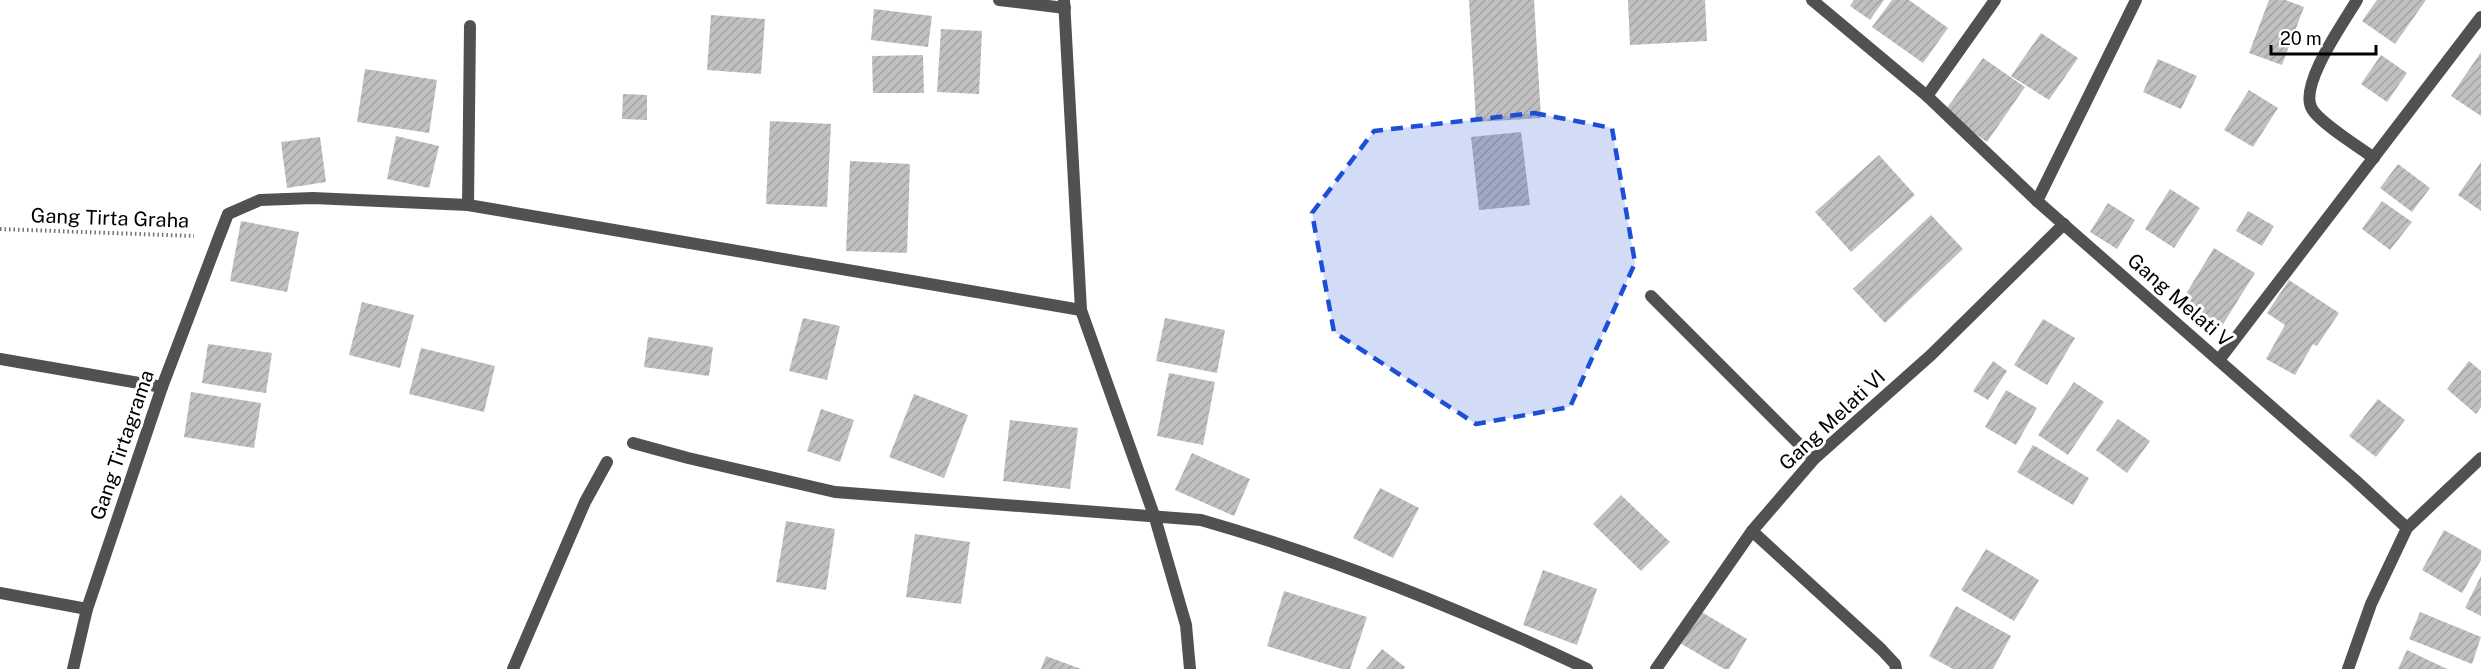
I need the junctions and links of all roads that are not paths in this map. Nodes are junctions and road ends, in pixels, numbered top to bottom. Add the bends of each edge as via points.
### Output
1 (999, 0) edge
2 (1812, 0) edge
3 (1995, 0) edge
4 (2136, 0) edge
5 (2357, 0) edge
6 (1065, 4) edge
7 (2481, 17) edge
8 (470, 26) dead end
9 (1927, 96) junction
10 (2374, 159) junction
11 (2037, 201) junction
12 (468, 205) junction
13 (2064, 224) junction
14 (1651, 296) dead end
15 (1081, 310) junction
16 (0, 359) edge
17 (2219, 360) junction
18 (162, 387) junction
19 (633, 443) dead end
20 (2481, 458) edge
21 (1814, 459) junction
22 (607, 462) dead end
23 (1155, 518) junction
24 (2407, 528) junction
25 (1752, 531) junction
26 (0, 593) edge
27 (87, 609) junction
28 (73, 669) edge
29 (513, 669) edge
30 (1190, 669) edge
31 (1587, 669) edge
32 (1656, 669) edge
33 (1896, 669) edge
34 (2348, 669) edge

1 - 6 street
2 - 9 street, Gang Melati V
3 - 9 street
4 - 11 street
5 - 10 street via 2313,76 2310,108
6 - 15 street
7 - 10 street
8 - 12 street
9 - 11 street, Gang Melati V
10 - 17 street
11 - 13 street, Gang Melati V
12 - 15 street, Gang Tirtagrama
12 - 18 street, Gang Tirtagrama via 313,198 260,200 228,214
13 - 17 street, Gang Melati V
13 - 21 street, Gang Melati VI via 1931,356
14 - 21 street
15 - 23 street
16 - 18 street
17 - 24 street, Gang Melati V
18 - 27 street, Gang Tirtagrama
19 - 23 street via 835,492
20 - 24 street
21 - 25 street, Gang Melati VI
22 - 29 street via 585,502
23 - 30 street via 1186,625
23 - 31 street via 1202,520 1335,563 1491,623
24 - 34 street via 2371,604
25 - 32 street, Gang Melati VI
25 - 33 street via 1881,649
26 - 27 street
27 - 28 street, Gang Tirtagrama

